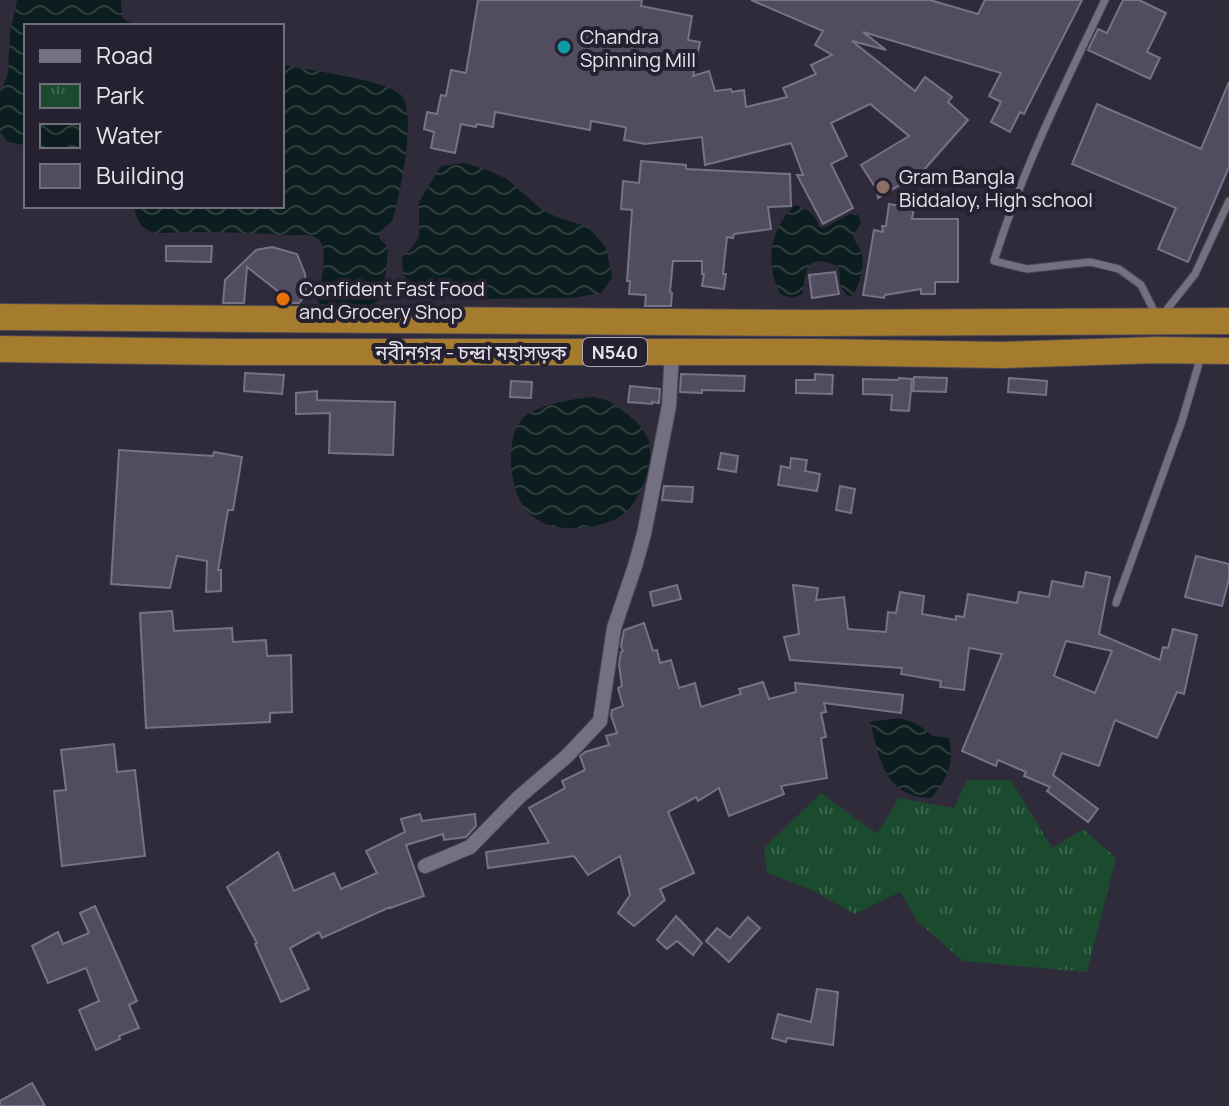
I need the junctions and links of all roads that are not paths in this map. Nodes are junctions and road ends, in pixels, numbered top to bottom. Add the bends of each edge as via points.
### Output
1 (1105, 0) edge
2 (1229, 201) edge
3 (0, 317) edge
4 (1159, 320) junction
5 (1229, 321) edge
6 (0, 349) edge
7 (1202, 350) junction
8 (1229, 351) edge
9 (672, 352) junction
10 (1116, 603) dead end
11 (425, 866) dead end

1 - 4 lane via 1039,138 994,261 1027,269 1090,262 1119,269 1141,285
2 - 4 lane via 1195,274
3 - 4 highway, নবীনগর - চন্দ্রা মহাসড়ক / N540
4 - 5 highway, নবীনগর - চন্দ্রা মহাসড়ক / N540
6 - 9 highway, নবীনগর - চন্দ্রা মহাসড়ক / N540
7 - 8 highway, নবীনগর - চন্দ্রা মহাসড়ক / N540
7 - 9 highway, নবীনগর - চন্দ্রা মহাসড়ক / N540 via 1003,355
7 - 10 lane
9 - 11 street via 669,406 644,534 614,628 600,721 470,847

